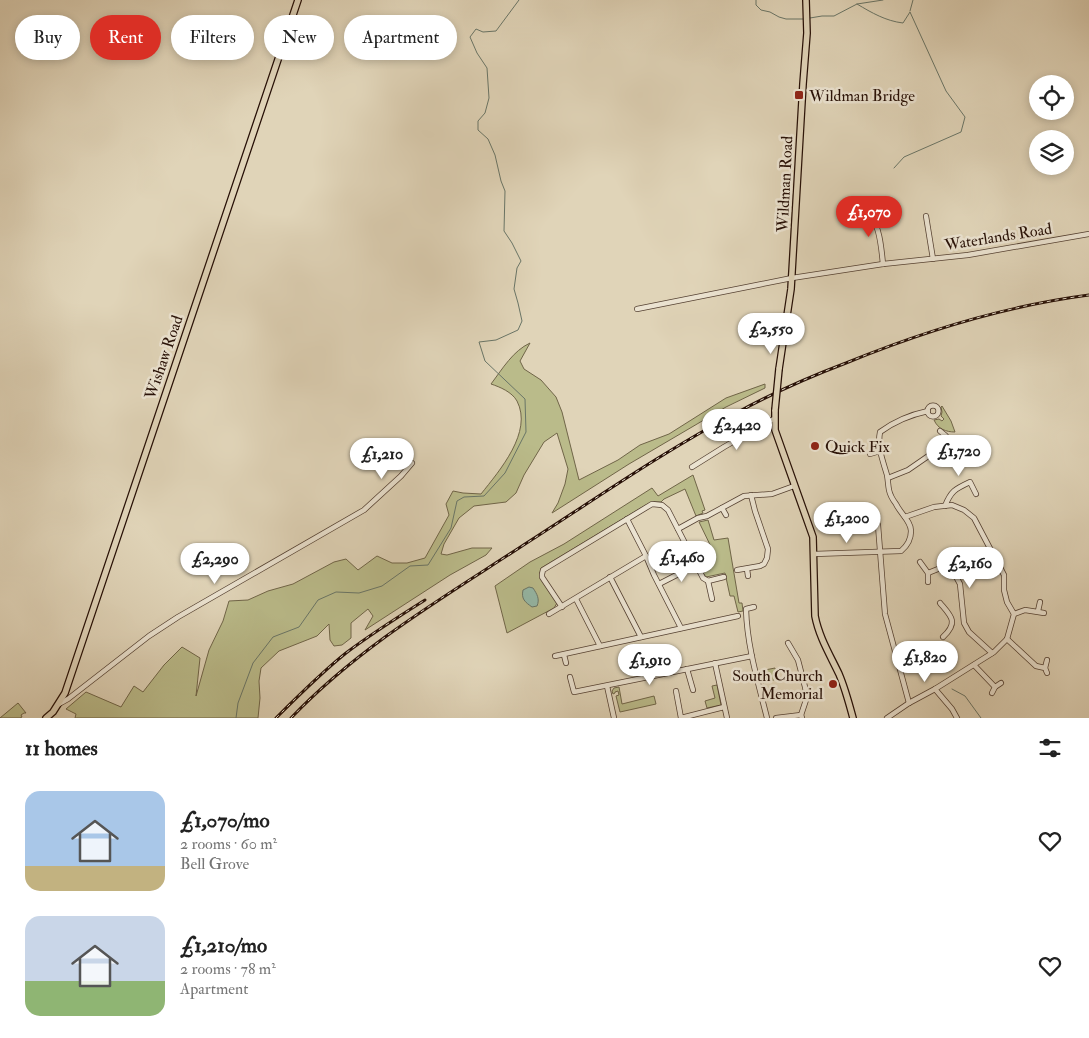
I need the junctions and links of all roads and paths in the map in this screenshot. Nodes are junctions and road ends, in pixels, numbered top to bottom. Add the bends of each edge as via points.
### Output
1 (298, 0) edge
2 (806, 0) edge
3 (869, 198) dead end
4 (843, 207) dead end
5 (926, 216) dead end
6 (871, 220) junction
7 (1089, 234) edge
8 (933, 259) junction
9 (883, 264) junction
10 (792, 278) junction
11 (637, 309) dead end
12 (928, 411) dead end
13 (774, 419) junction
14 (940, 431) dead end
15 (953, 435) dead end
16 (946, 436) junction
17 (880, 451) junction
18 (870, 454) dead end
19 (412, 462) dead end
20 (692, 468) dead end
21 (888, 478) junction
22 (976, 480) dead end
23 (970, 482) junction
24 (794, 486) junction
25 (976, 494) dead end
26 (751, 495) junction
27 (945, 506) junction
28 (722, 508) junction
29 (726, 515) dead end
30 (627, 518) junction
31 (905, 518) junction
32 (847, 520) dead end
33 (678, 529) junction
34 (881, 553) junction
35 (814, 554) junction
36 (646, 556) junction
37 (920, 562) dead end
38 (696, 565) junction
39 (747, 569) junction
40 (737, 570) dead end
41 (928, 573) junction
42 (748, 576) dead end
43 (610, 577) junction
44 (724, 577) dead end
45 (708, 581) junction
46 (928, 582) dead end
47 (659, 584) junction
48 (576, 599) junction
49 (712, 599) dead end
50 (745, 602) dead end
51 (1040, 602) dead end
52 (940, 603) dead end
53 (562, 607) junction
54 (754, 607) dead end
55 (746, 609) junction
56 (1038, 611) junction
57 (1044, 613) dead end
58 (549, 614) dead end
59 (1014, 614) junction
60 (963, 615) junction
61 (738, 616) dead end
62 (952, 618) junction
63 (681, 628) junction
64 (641, 637) junction
65 (943, 637) dead end
66 (1007, 639) junction
67 (788, 643) dead end
68 (600, 646) junction
69 (992, 653) junction
70 (564, 654) junction
71 (556, 656) dead end
72 (752, 656) junction
73 (1047, 660) dead end
74 (566, 663) dead end
75 (715, 663) junction
76 (974, 665) junction
77 (687, 669) junction
78 (570, 677) dead end
79 (1001, 683) dead end
80 (607, 686) junction
81 (994, 687) junction
82 (935, 689) junction
83 (693, 690) dead end
84 (676, 691) dead end
85 (992, 693) dead end
86 (909, 703) junction
87 (59, 704) junction
88 (724, 707) junction
89 (802, 716) edge
90 (46, 718) edge
91 (614, 718) edge
92 (727, 718) edge
93 (767, 718) edge
94 (776, 718) edge
95 (853, 718) edge
96 (886, 718) edge
97 (957, 718) edge

1 - 87 main road, Wishaw Road
2 - 10 main road, Wildman Road
3 - 6 street
4 - 6 street via 848,222
5 - 8 street
6 - 9 street via 875,222 881,243
7 - 8 street, Waterlands Road
8 - 9 street, Waterlands Road
9 - 10 street, Waterlands Road
10 - 11 street, Waterlands Road
10 - 13 main road, Wildman Road, bridge
12 - 17 street via 894,422 880,432
13 - 20 street
13 - 24 main road, Wildman Road
14 - 16 street
15 - 16 street
16 - 21 street via 937,450 908,470
17 - 18 street
17 - 21 street
19 - 87 street via 364,510 178,617
21 - 31 street via 889,491
22 - 23 street
23 - 25 street
23 - 27 street via 956,488
24 - 26 street via 772,494
24 - 35 main road, Wildman Road via 811,530
26 - 28 street
26 - 39 street via 768,554 764,564
27 - 31 street
27 - 59 street via 952,505 974,518 1004,575 1007,602
28 - 29 street
28 - 33 street
30 - 33 street via 655,503 666,507
30 - 36 street
30 - 53 street via 543,570 542,577
31 - 34 street via 911,530 906,547 901,552
32 - 34 street via 872,518 878,525
33 - 38 street
34 - 35 street
34 - 86 street via 886,614
35 - 95 main road, Wildman Road via 817,625 840,676
36 - 43 street
36 - 47 street
37 - 41 street
38 - 45 street
38 - 47 street
39 - 40 street
39 - 42 street
41 - 46 street
41 - 60 street via 948,565 952,569 960,584
43 - 48 street
43 - 64 street
44 - 45 street
45 - 49 street
47 - 63 street
48 - 53 street
48 - 68 street
50 - 55 street
51 - 56 street
52 - 62 street
53 - 58 street
54 - 55 street
55 - 72 street
56 - 57 street
56 - 59 street
59 - 66 street
60 - 62 street
60 - 69 street via 969,632
61 - 63 street
62 - 65 street via 949,632
63 - 64 street
64 - 68 street
66 - 69 street
66 - 73 street via 1036,666 1046,670
67 - 89 street via 798,660 805,687 807,698
68 - 70 street
69 - 76 street
70 - 71 street
70 - 74 street
72 - 75 street
72 - 93 street
75 - 77 street
75 - 88 street
76 - 81 street
76 - 82 street
77 - 80 street
77 - 83 street
78 - 80 street via 574,692
79 - 81 street
80 - 91 street
81 - 85 street
82 - 86 street
82 - 97 street
84 - 88 street via 681,718
86 - 96 street
87 - 90 main road, Wishaw Road
88 - 92 street
89 - 94 street

